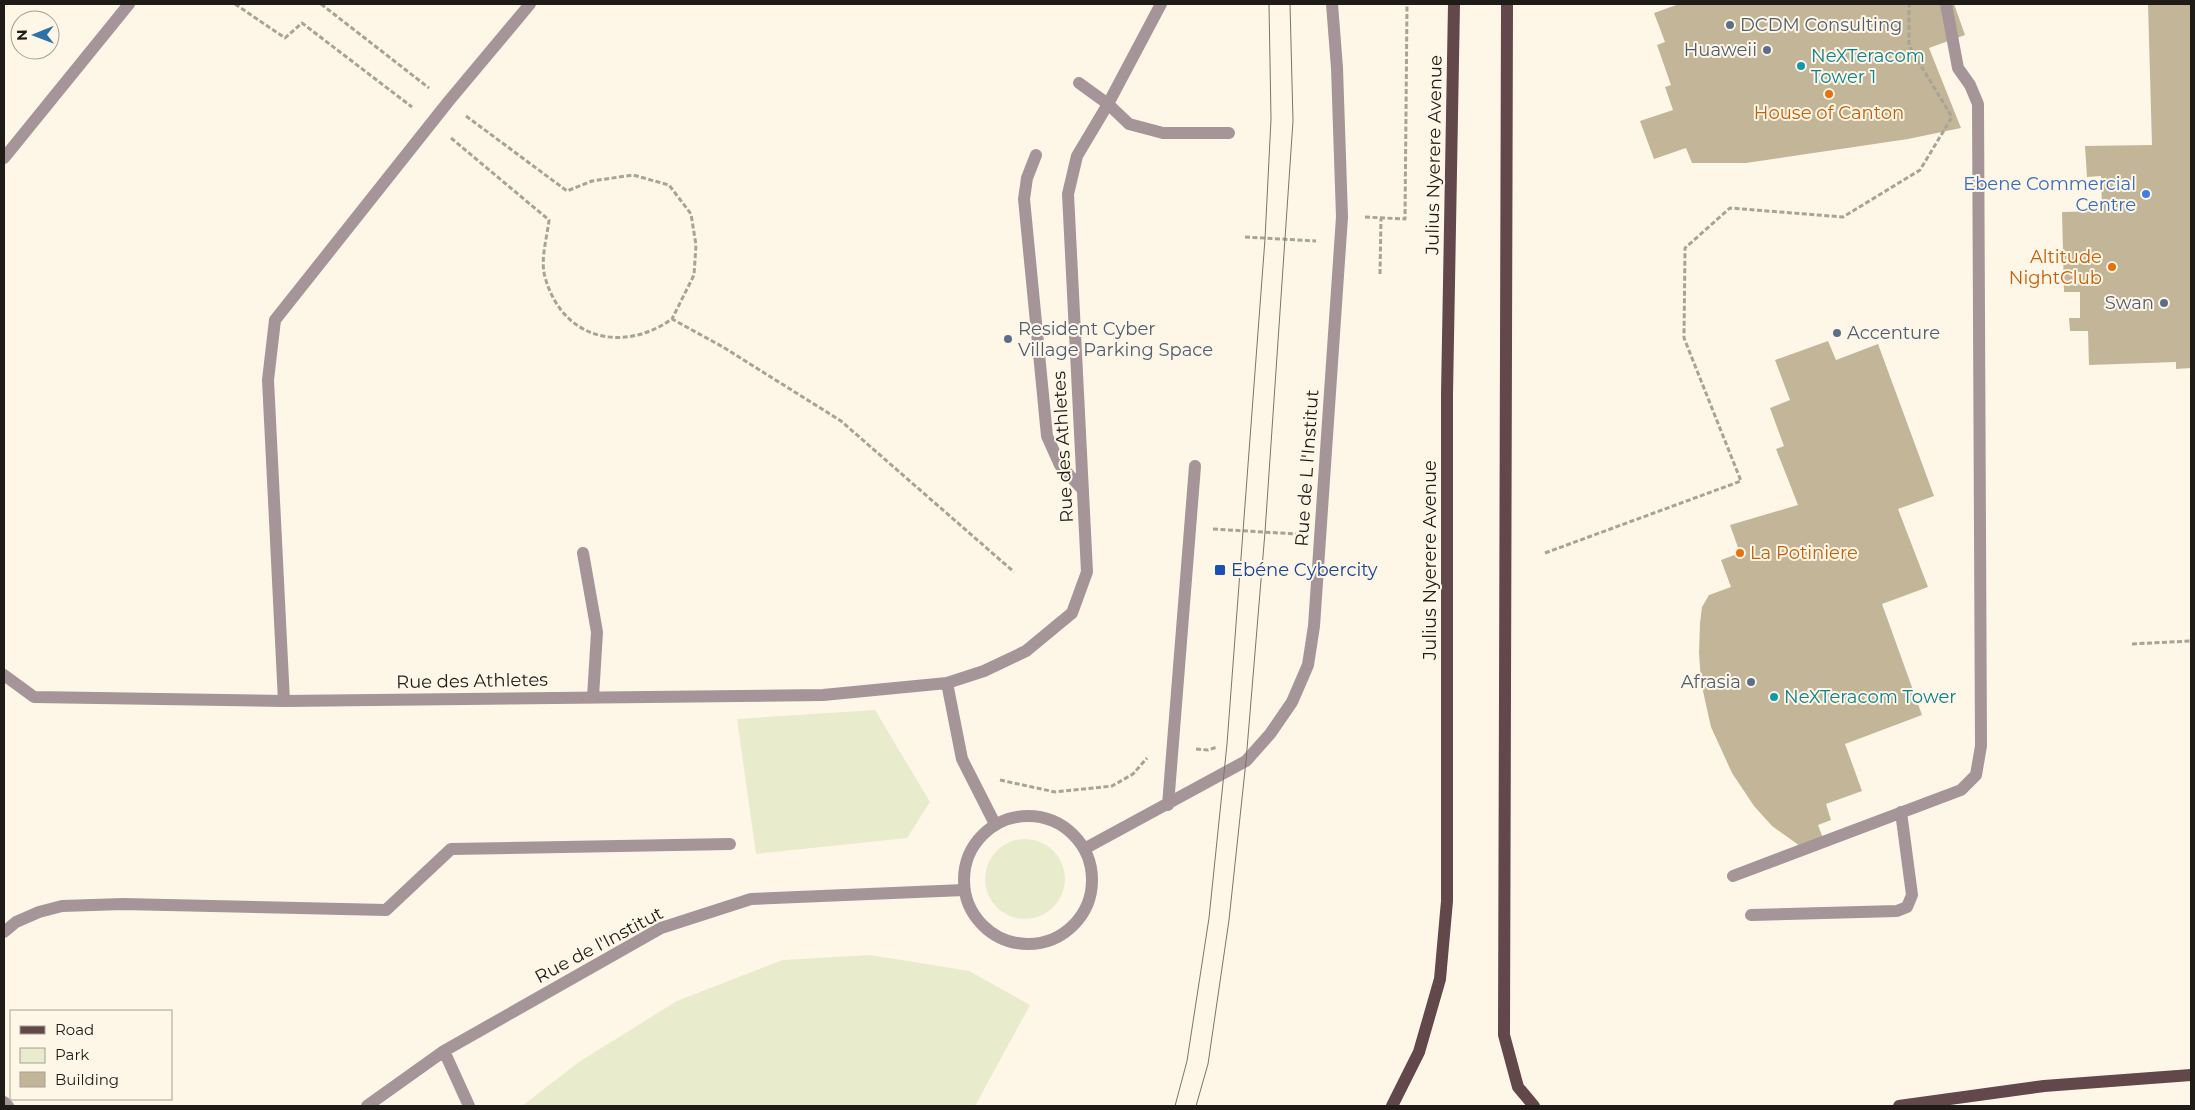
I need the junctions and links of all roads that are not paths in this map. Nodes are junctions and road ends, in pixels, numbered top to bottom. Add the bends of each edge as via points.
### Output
1 (129, 4) edge
2 (530, 4) edge
3 (1161, 4) edge
4 (1332, 4) edge
5 (1454, 4) edge
6 (1507, 4) edge
7 (1946, 4) edge
8 (1079, 83) dead end
9 (1108, 104) junction
10 (1230, 133) dead end
11 (1036, 155) dead end
12 (4, 158) edge
13 (1195, 466) dead end
14 (1082, 490) junction
15 (583, 553) dead end
16 (4, 675) edge
17 (947, 683) junction
18 (593, 697) junction
19 (284, 700) junction
20 (1168, 805) junction
21 (1901, 812) junction
22 (995, 824) junction
23 (730, 844) dead end
24 (1084, 849) junction
25 (1733, 876) dead end
26 (964, 890) junction
27 (1751, 915) dead end
28 (4, 932) edge
29 (444, 1052) junction
30 (2191, 1074) edge
31 (4, 1102) edge
32 (8, 1106) edge
33 (367, 1106) edge
34 (469, 1106) edge
35 (1392, 1106) edge
36 (1534, 1106) edge
37 (1900, 1106) edge

1 - 12 street
2 - 19 street via 275,320 268,380
3 - 9 street, Rue des Athletes
4 - 20 street, Rue de L l'Institut via 1342,216 1314,626 1308,665 1292,702 1270,734 1246,760
5 - 35 main road, Julius Nyerere Avenue via 1447,394 1447,901 1440,979 1420,1052
6 - 36 main road via 1504,1035 1518,1087
7 - 21 street via 1958,68 1978,104 1981,746 1976,775 1961,790
8 - 9 street
9 - 10 street via 1130,124 1163,133
9 - 14 street, Rue des Athletes via 1077,156 1068,194
11 - 14 street via 1027,178 1024,199 1047,436 1060,464
13 - 20 street
14 - 17 street, Rue des Athletes via 1087,572 1072,613 1026,650 984,671
15 - 18 street via 597,632
16 - 19 street, Rue des Athletes via 34,698
17 - 18 street, Rue des Athletes via 823,695
17 - 22 street via 962,759
18 - 19 street, Rue des Athletes
20 - 24 street, Rue de L l'Institut
21 - 25 street
21 - 27 street via 1912,894 1907,907 1897,911
22 - 24 street via 1014,816 1042,817 1072,832
22 - 26 street via 979,837 969,853 964,871
23 - 28 street via 451,849 386,910 123,904 62,906 16,922
24 - 26 street via 1091,868 1092,887 1086,906 1063,936 1022,944 1002,939 984,927 971,910
26 - 29 street, Rue de l'Institut via 751,899 661,928
29 - 33 street, Rue de l'Institut
29 - 34 street
30 - 37 main road via 2044,1086
31 - 32 street

